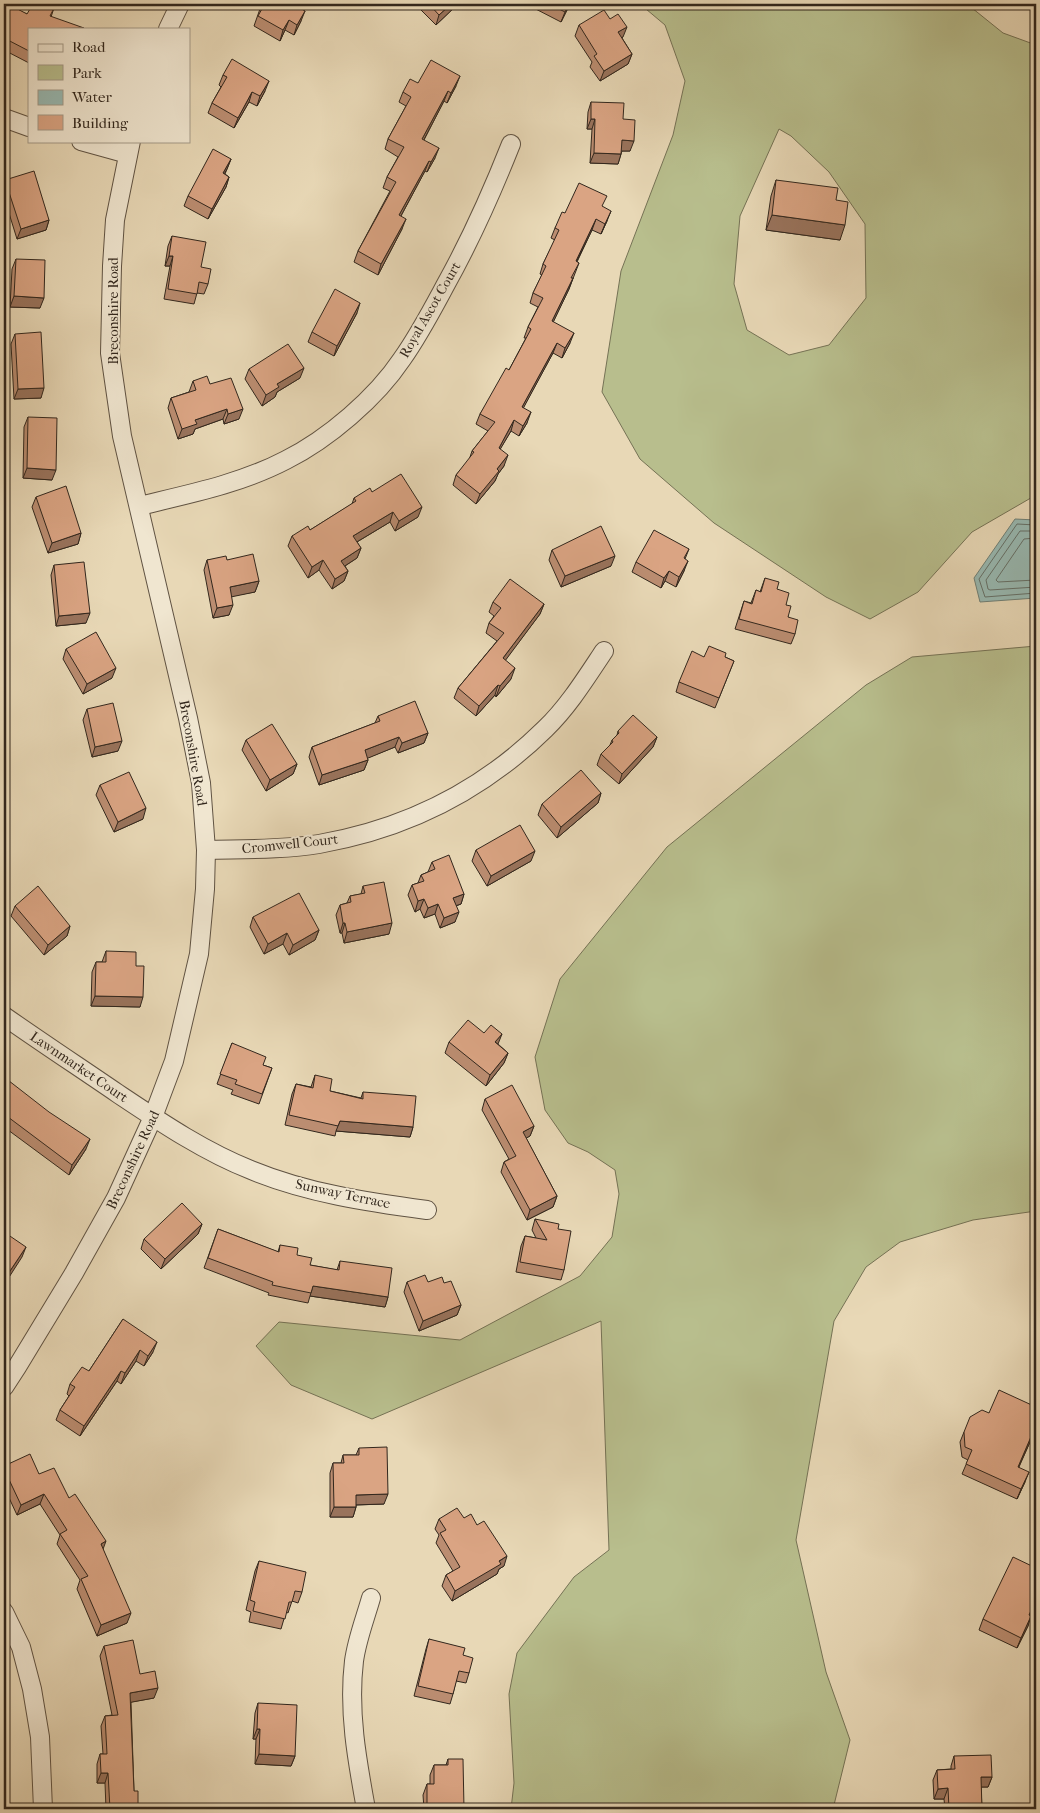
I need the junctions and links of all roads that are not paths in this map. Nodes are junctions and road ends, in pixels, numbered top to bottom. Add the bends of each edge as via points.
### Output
1 (180, 4) edge
2 (168, 28) edge
3 (4, 118) edge
4 (28, 127) edge
5 (87, 142) edge
6 (511, 144) dead end
7 (130, 148) edge
8 (139, 506) junction
9 (604, 652) dead end
10 (206, 850) junction
11 (4, 1016) edge
12 (153, 1117) junction
13 (427, 1210) dead end
14 (4, 1387) edge
15 (371, 1598) dead end
16 (4, 1612) edge
17 (43, 1809) edge
18 (366, 1809) edge

1 - 2 street
3 - 4 street
5 - 7 street
6 - 8 street, Royal Ascot Court via 463,252 421,330 401,361 350,416 288,460 252,476
7 - 8 street, Breconshire Road via 115,220 110,353 122,436
8 - 10 street, Breconshire Road via 201,783
9 - 10 street, Cromwell Court via 546,728 475,786 442,805 364,835 318,844
10 - 12 street, Breconshire Road via 199,954 174,1061
11 - 12 street, Lawnmarket Court
12 - 13 street, Sunway Terrace via 250,1170 288,1183 360,1201
12 - 14 street, Breconshire Road via 112,1206
15 - 18 street via 354,1660 352,1693 352,1724
16 - 17 street via 21,1647 32,1689 40,1737

